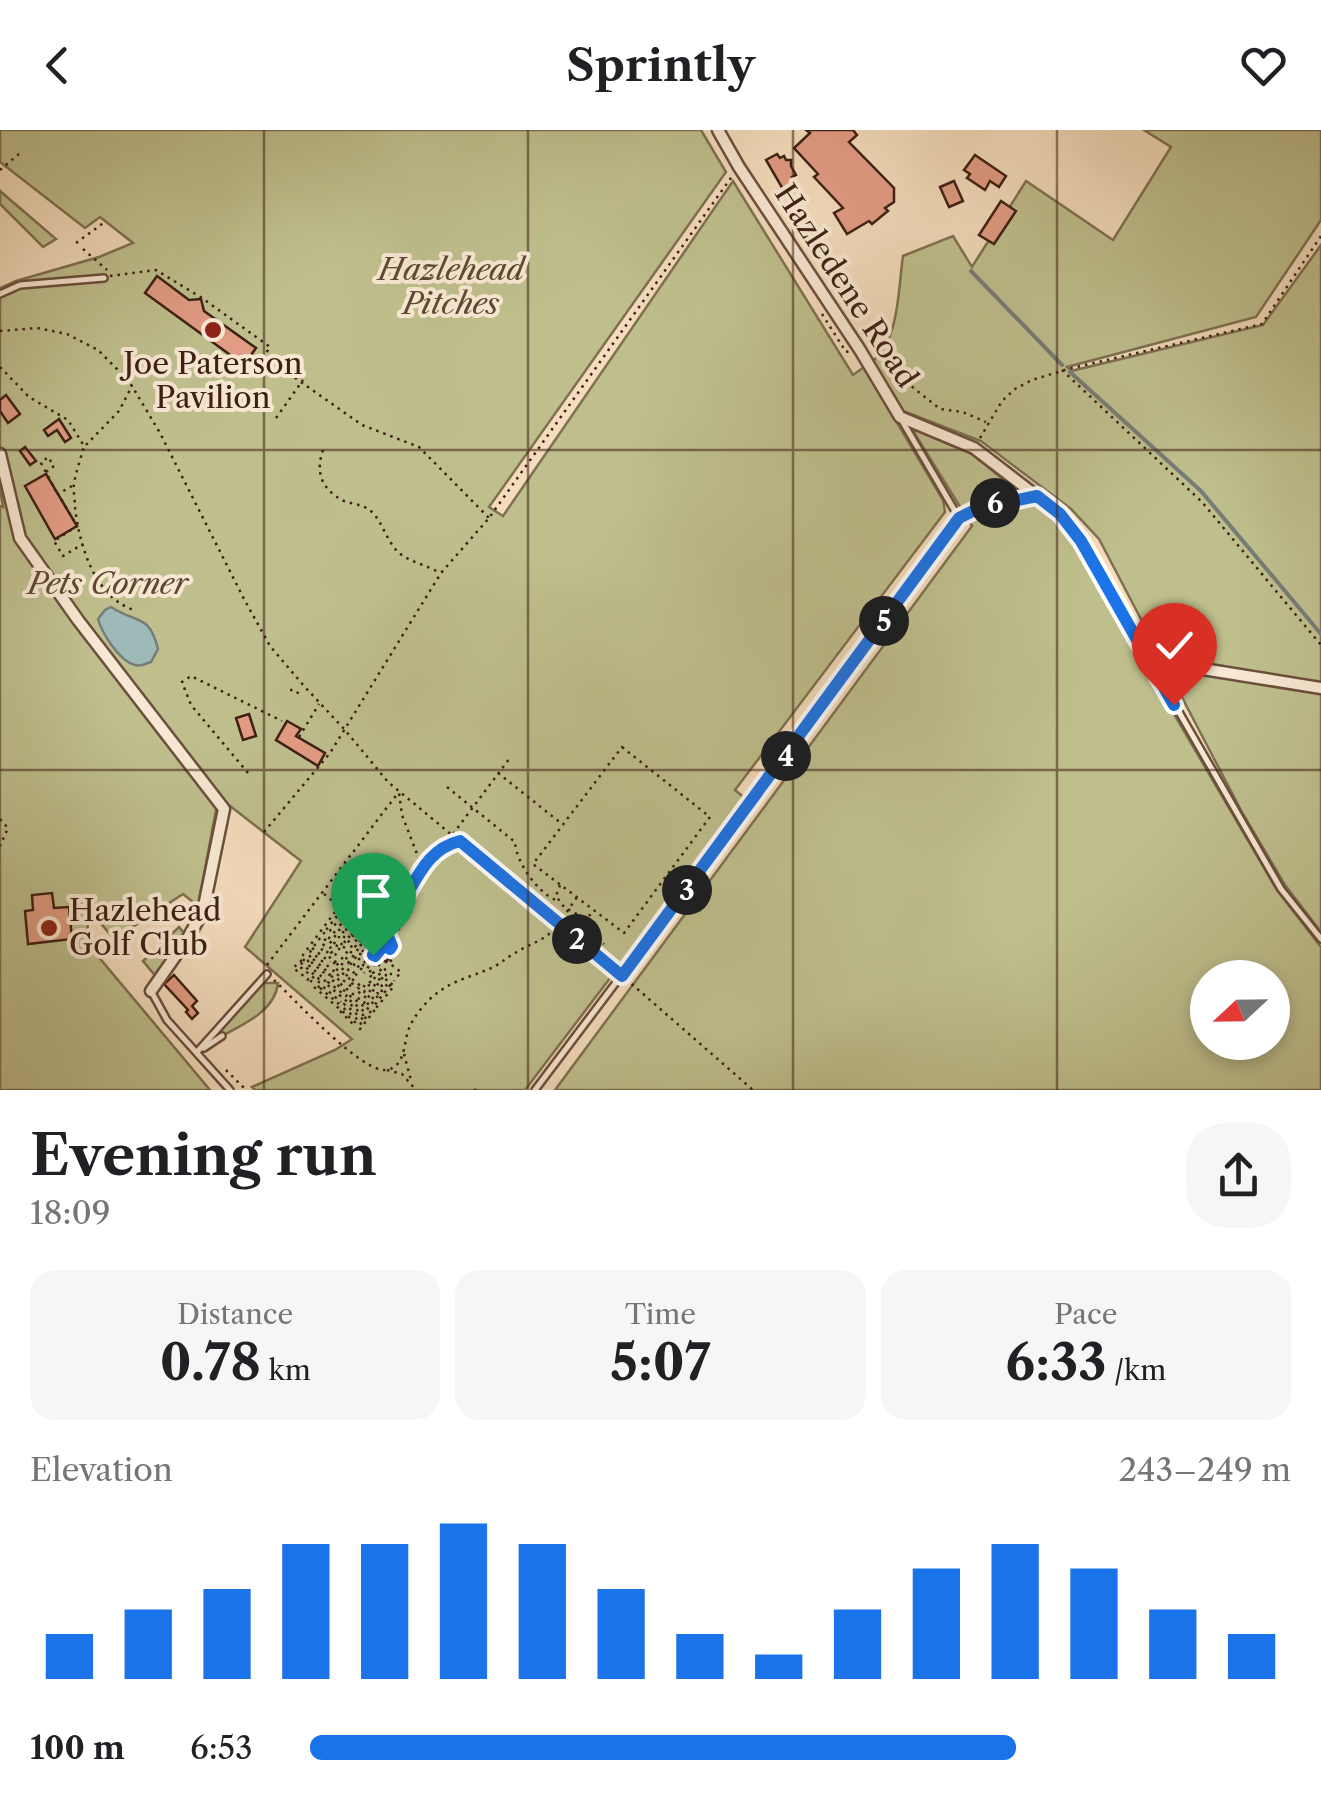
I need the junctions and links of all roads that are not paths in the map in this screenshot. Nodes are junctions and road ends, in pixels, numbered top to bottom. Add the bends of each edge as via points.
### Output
1 (718, 130) edge
2 (104, 278) road end
3 (0, 294) edge
4 (900, 417) junction
5 (0, 454) edge
6 (1037, 496) junction
7 (959, 518) junction
8 (1142, 648) junction
9 (1321, 688) edge
10 (1321, 939) edge
11 (268, 974) road end
12 (151, 991) joint
13 (222, 1036) dead end
14 (197, 1052) junction
15 (230, 1090) edge
16 (535, 1090) edge

1 - 4 street, Hazledene Road
2 - 3 lane via 20,285
4 - 6 street via 974,448
4 - 7 lane
5 - 12 street via 20,538 224,809 202,910
6 - 7 lane
6 - 8 street via 1081,541
7 - 16 lane
8 - 9 street via 1178,665
8 - 10 lane via 1281,888
11 - 14 lane
12 - 14 lane
13 - 14 lane
14 - 15 lane

